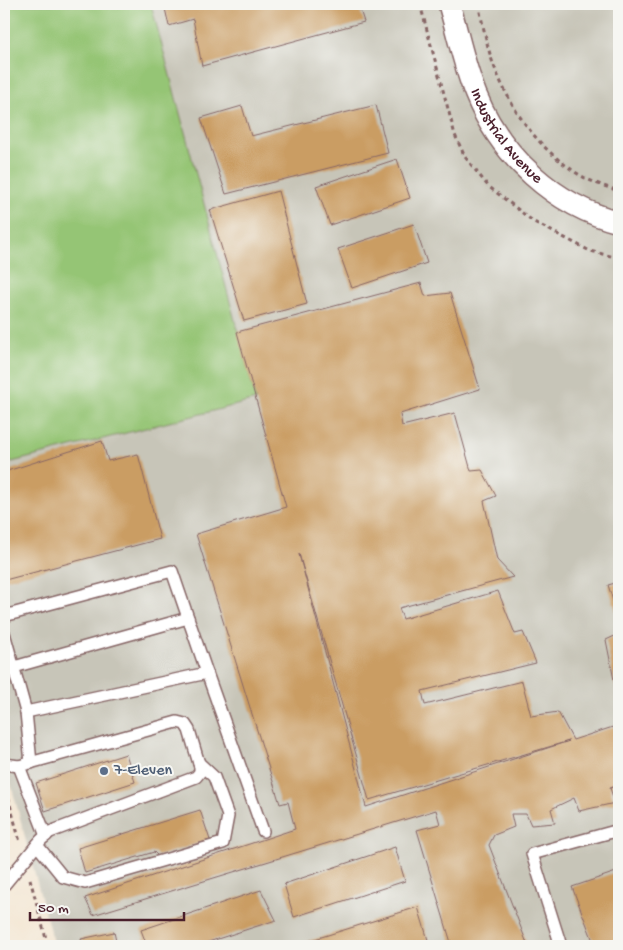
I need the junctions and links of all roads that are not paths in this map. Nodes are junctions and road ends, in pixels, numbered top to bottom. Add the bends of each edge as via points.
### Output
1 (449, 4) edge
2 (619, 222) edge
3 (4, 616) edge
4 (188, 618) junction
5 (4, 633) edge
6 (14, 667) junction
7 (207, 673) junction
8 (26, 712) junction
9 (199, 763) junction
10 (4, 764) edge
11 (25, 764) junction
12 (619, 830) edge
13 (263, 831) dead end
14 (46, 836) junction
15 (37, 845) junction
16 (4, 885) edge
17 (561, 946) edge

1 - 2 street, Industrial Avenue via 477,96 492,127 509,151 527,171 561,196 585,210
3 - 4 lane via 172,571
4 - 6 lane
4 - 7 lane
5 - 6 lane
6 - 8 lane
7 - 8 lane
7 - 13 lane
8 - 11 lane
9 - 11 lane via 189,730 185,724 177,722
9 - 14 lane via 200,772 196,777
9 - 15 lane via 214,777 228,816 223,843 85,883 63,877
10 - 11 lane
11 - 14 lane
12 - 17 lane via 532,854
14 - 15 lane
15 - 16 lane

